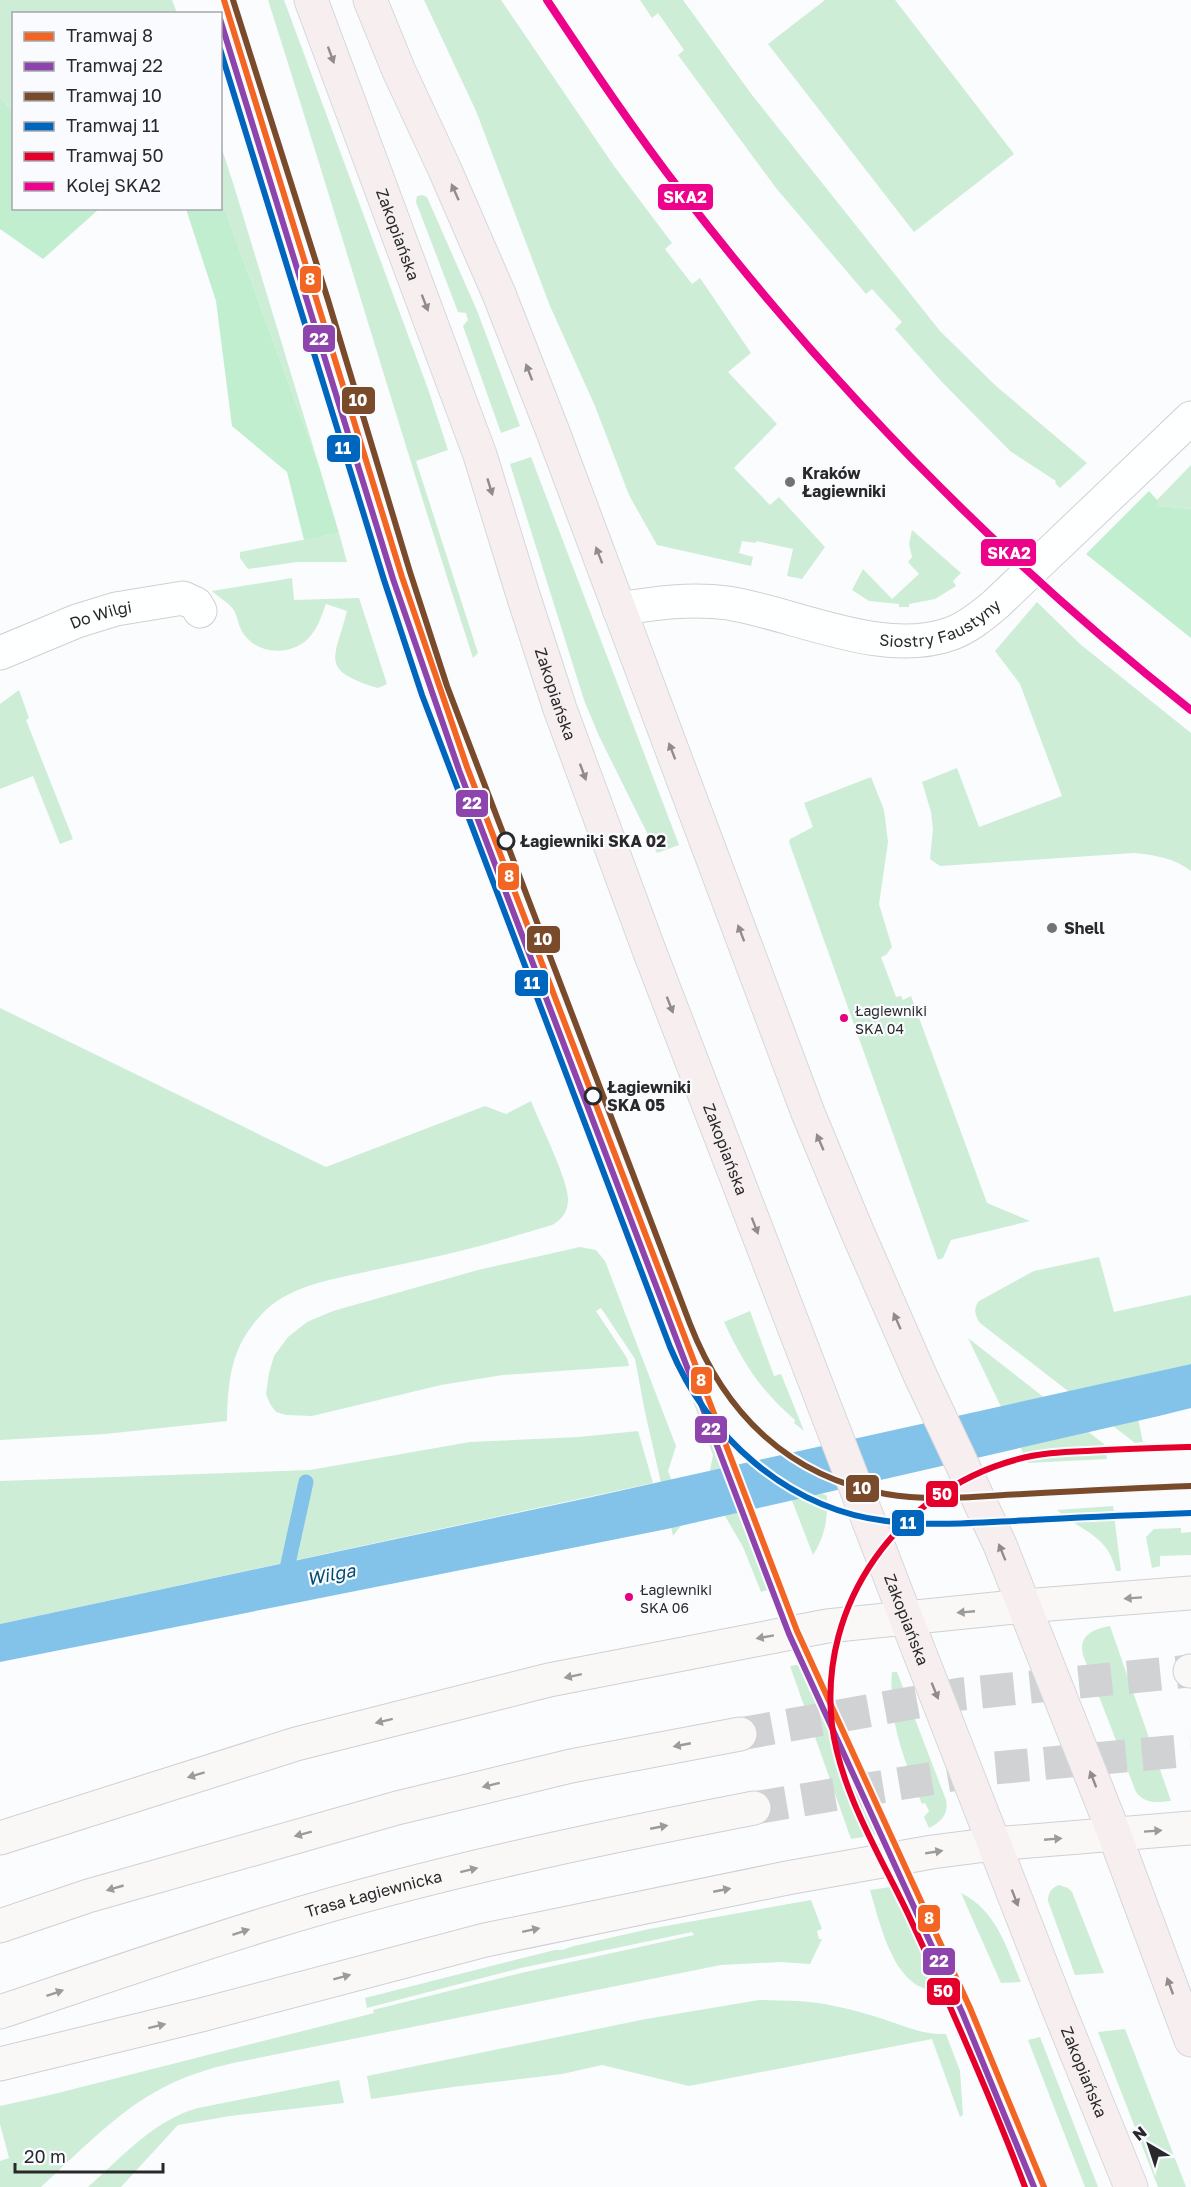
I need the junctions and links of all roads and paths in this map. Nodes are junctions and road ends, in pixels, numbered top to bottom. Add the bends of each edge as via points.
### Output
1 (311, 0) edge
2 (370, 0) edge
3 (1191, 418) edge
4 (619, 609) junction
5 (200, 611) dead end
6 (0, 653) edge
7 (1191, 1593) edge
8 (1024, 1606) junction
9 (906, 1617) junction
10 (740, 1734) tunnel mouth
11 (754, 1808) tunnel mouth
12 (1191, 1828) edge
13 (1114, 1833) junction
14 (0, 1839) edge
15 (994, 1844) junction
16 (0, 1926) edge
17 (0, 2012) edge
18 (1191, 2040) edge
19 (0, 2064) edge
20 (1131, 2187) edge

1 -> 9 main road, Zakopiańska via 476,444 560,709
4 -> 2 main road via 490,274
3 - 4 street, Siostry Faustyny via 1005,597 980,618 951,634 902,642 707,601
8 -> 4 main road via 808,1113
5 - 6 street, Do Wilgi via 196,604 183,598 116,609
7 -> 8 main road
8 -> 9 main road
13 -> 8 main road
9 -> 14 main road via 778,1634 528,1686 296,1744
9 -> 15 main road, Zakopiańska
10 -> 16 main road via 571,1766 397,1808 88,1896
17 -> 11 main road, Trasa Łagiewnicka via 278,1920 411,1884
13 -> 12 main road
15 -> 13 main road
18 -> 13 main road
19 -> 15 main road via 485,1940 834,1868
15 -> 20 main road, Zakopiańska

